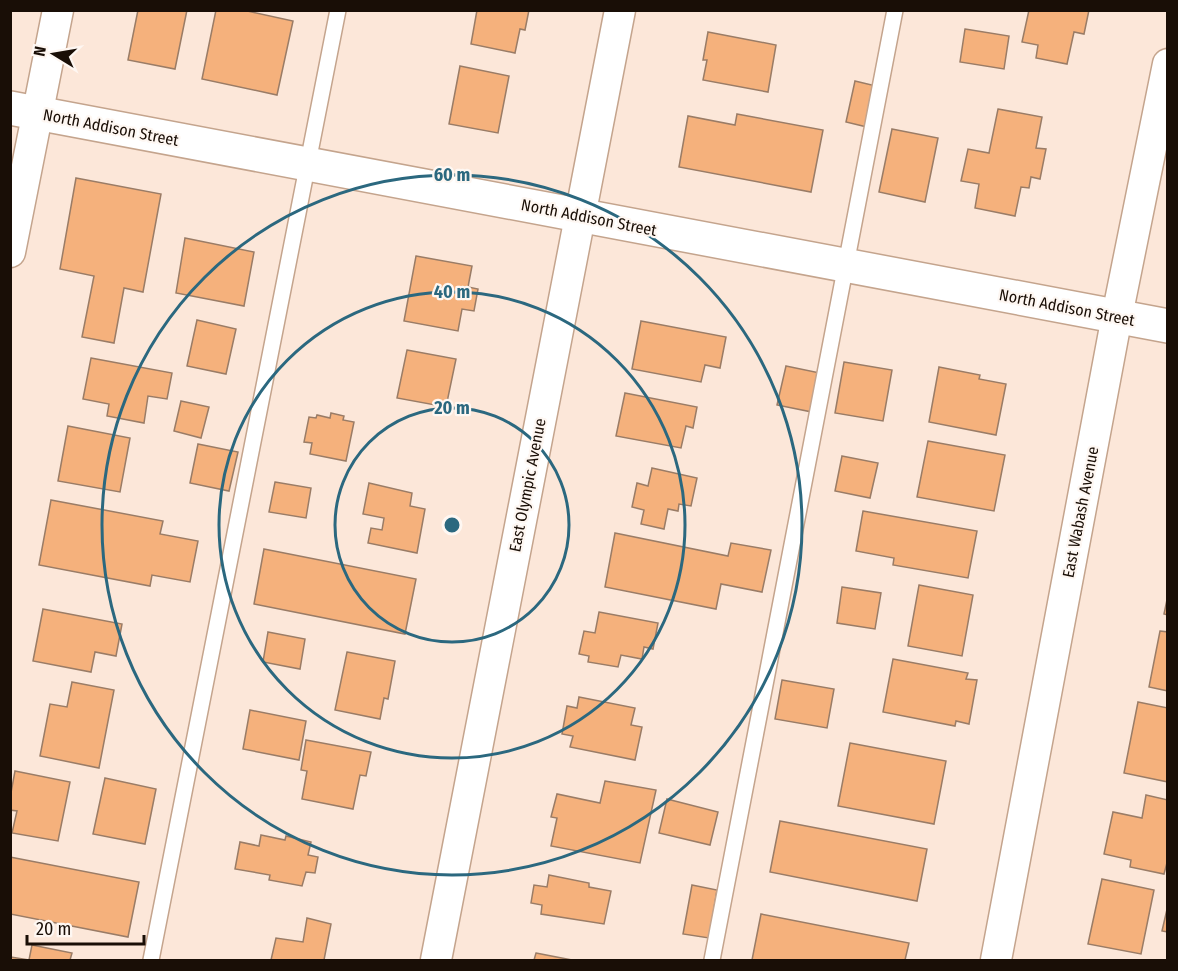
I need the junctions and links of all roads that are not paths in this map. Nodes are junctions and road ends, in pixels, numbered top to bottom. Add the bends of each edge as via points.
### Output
1 (58, 10) edge
2 (338, 10) edge
3 (620, 10) edge
4 (895, 10) edge
5 (1167, 64) edge
6 (24, 110) edge
7 (307, 163) junction
8 (579, 215) junction
9 (10, 252) edge
10 (845, 265) junction
11 (1117, 316) junction
12 (1167, 326) edge
13 (151, 960) edge
14 (436, 960) edge
15 (712, 960) edge
16 (996, 960) edge

1 - 6 street
2 - 7 lane
3 - 8 street, East Olympic Avenue
4 - 10 lane
5 - 11 street, East Wabash Avenue
6 - 7 street, North Addison Street
6 - 9 street
7 - 8 street, North Addison Street
7 - 13 lane
8 - 10 street, North Addison Street
8 - 14 street, East Olympic Avenue
10 - 11 street, North Addison Street
10 - 15 lane
11 - 12 street, North Addison Street
11 - 16 street, East Wabash Avenue

